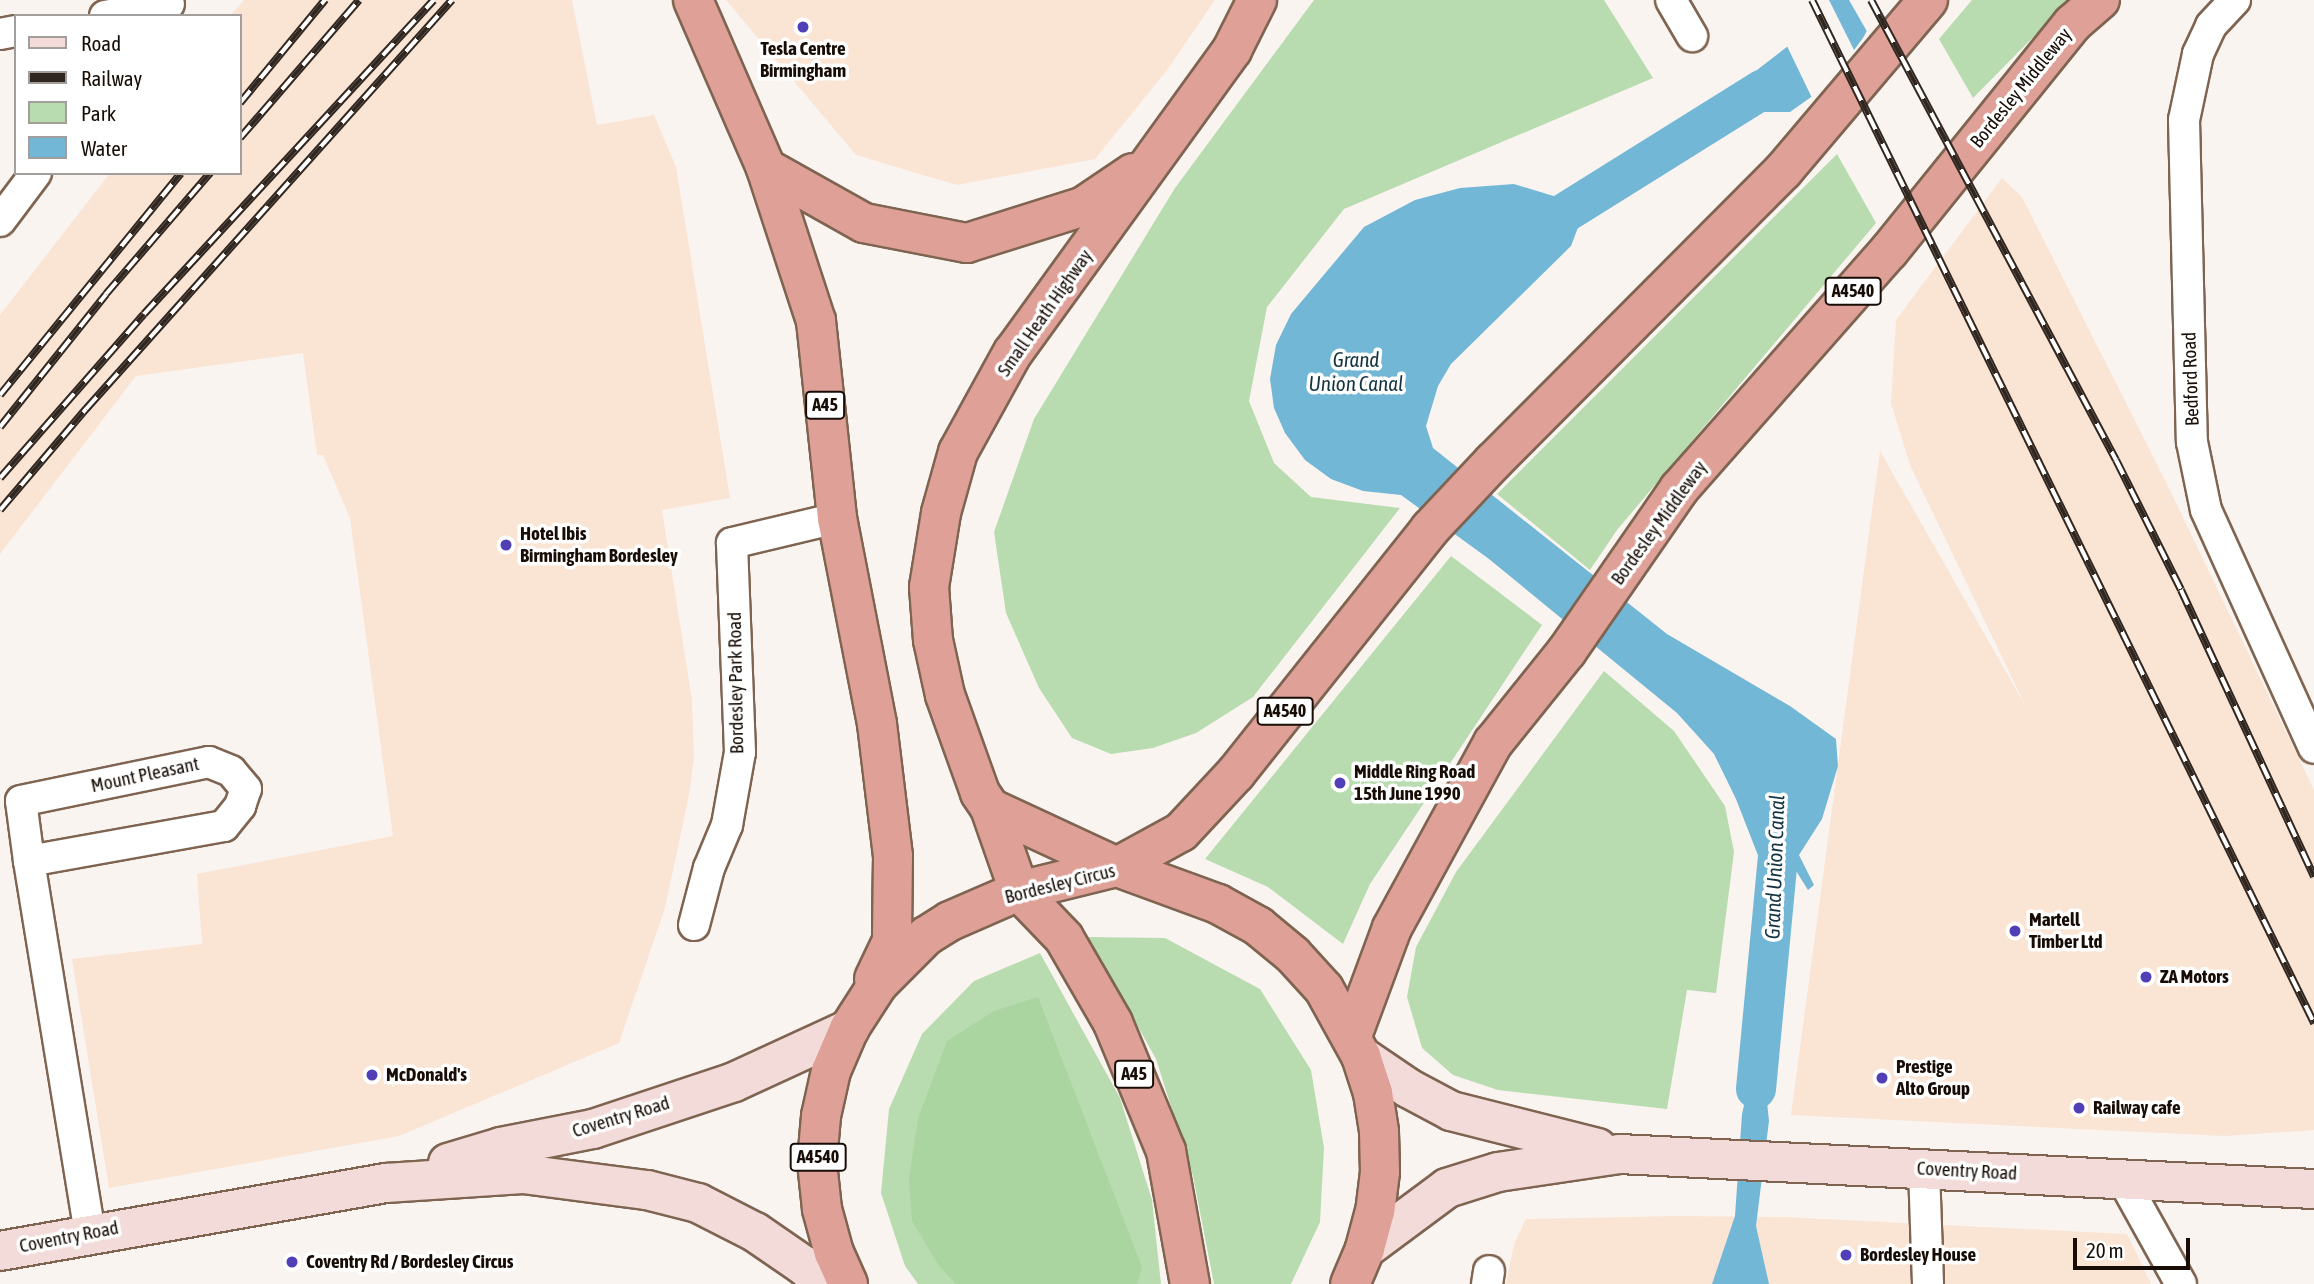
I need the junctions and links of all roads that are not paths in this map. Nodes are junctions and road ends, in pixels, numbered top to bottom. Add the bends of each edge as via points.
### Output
1 (693, 0) edge
2 (1257, 0) edge
3 (1671, 0) edge
4 (1928, 0) edge
5 (2100, 0) edge
6 (2235, 0) edge
7 (168, 7) edge
8 (119, 14) edge
9 (1692, 36) dead end
10 (1157, 156) junction
11 (766, 168) junction
12 (34, 175) edge
13 (0, 221) edge
14 (837, 518) junction
15 (2314, 748) edge
16 (990, 808) junction
17 (29, 861) junction
18 (1117, 867) junction
19 (1019, 891) junction
20 (694, 925) dead end
21 (853, 1021) junction
22 (1356, 1046) junction
23 (1620, 1154) junction
24 (1924, 1169) junction
25 (2122, 1178) junction
26 (386, 1182) junction
27 (2314, 1189) edge
28 (90, 1233) junction
29 (1365, 1250) junction
30 (0, 1251) edge
31 (825, 1284) edge
32 (848, 1284) edge
33 (1190, 1284) edge
34 (1350, 1284) edge
35 (1928, 1284) edge
36 (2181, 1284) edge

1 - 11 highway, A45
2 - 10 highway, Small Heath Highway / A45 via 1232,50
3 - 9 street
4 - 18 highway, A4540 via 1783,172 1430,529 1237,773 1181,832
5 - 22 highway, Bordesley Middleway / A4540 via 2073,24 1889,251 1679,489 1567,651 1493,743 1392,928
6 - 15 street, Bedford Road via 2211,26 2198,54 2184,120 2192,442 2206,510
7 - 8 street
10 - 11 highway via 1084,206 967,243 864,223
10 - 16 highway, Small Heath Highway / A45 via 1013,352 958,452 941,513 929,587 933,640 945,695 980,793
11 - 14 highway, A45 via 816,321
12 - 13 street
14 - 20 street, Bordesley Park Road via 732,543 740,752 727,825 709,868
14 - 21 highway, A45 via 877,724 893,856 892,941
16 - 18 highway
16 - 19 highway, A45
17 - 17 street, Mount Pleasant via 21,801 209,762 231,771 246,789 240,806 224,826
17 - 28 street, Mount Pleasant
18 - 19 highway, Bordesley Circus / A4540
18 - 22 highway, Bordesley Circus via 1218,904 1258,926 1324,989
19 - 21 highway, Bordesley Circus / A4540 via 926,936 878,984
19 - 33 highway, A45 via 1064,938 1113,1023 1166,1151
21 - 26 main road, Coventry Road via 734,1082 593,1129 500,1147
21 - 32 highway, Bordesley Circus / A4540 via 831,1071 817,1162 822,1209
22 - 23 main road, Coventry Road via 1408,1088 1451,1111
22 - 29 highway, Bordesley Circus via 1373,1093 1380,1145 1375,1211
23 - 24 main road, Coventry Road
23 - 29 main road, Coventry Road via 1498,1171 1447,1188
24 - 25 main road, Coventry Road
24 - 35 street
25 - 27 main road, Coventry Road
25 - 36 street
26 - 28 main road, Coventry Road
26 - 31 main road, Coventry Road via 523,1174 647,1190 698,1203 755,1233
28 - 30 main road, Coventry Road
29 - 34 highway, Bordesley Circus

